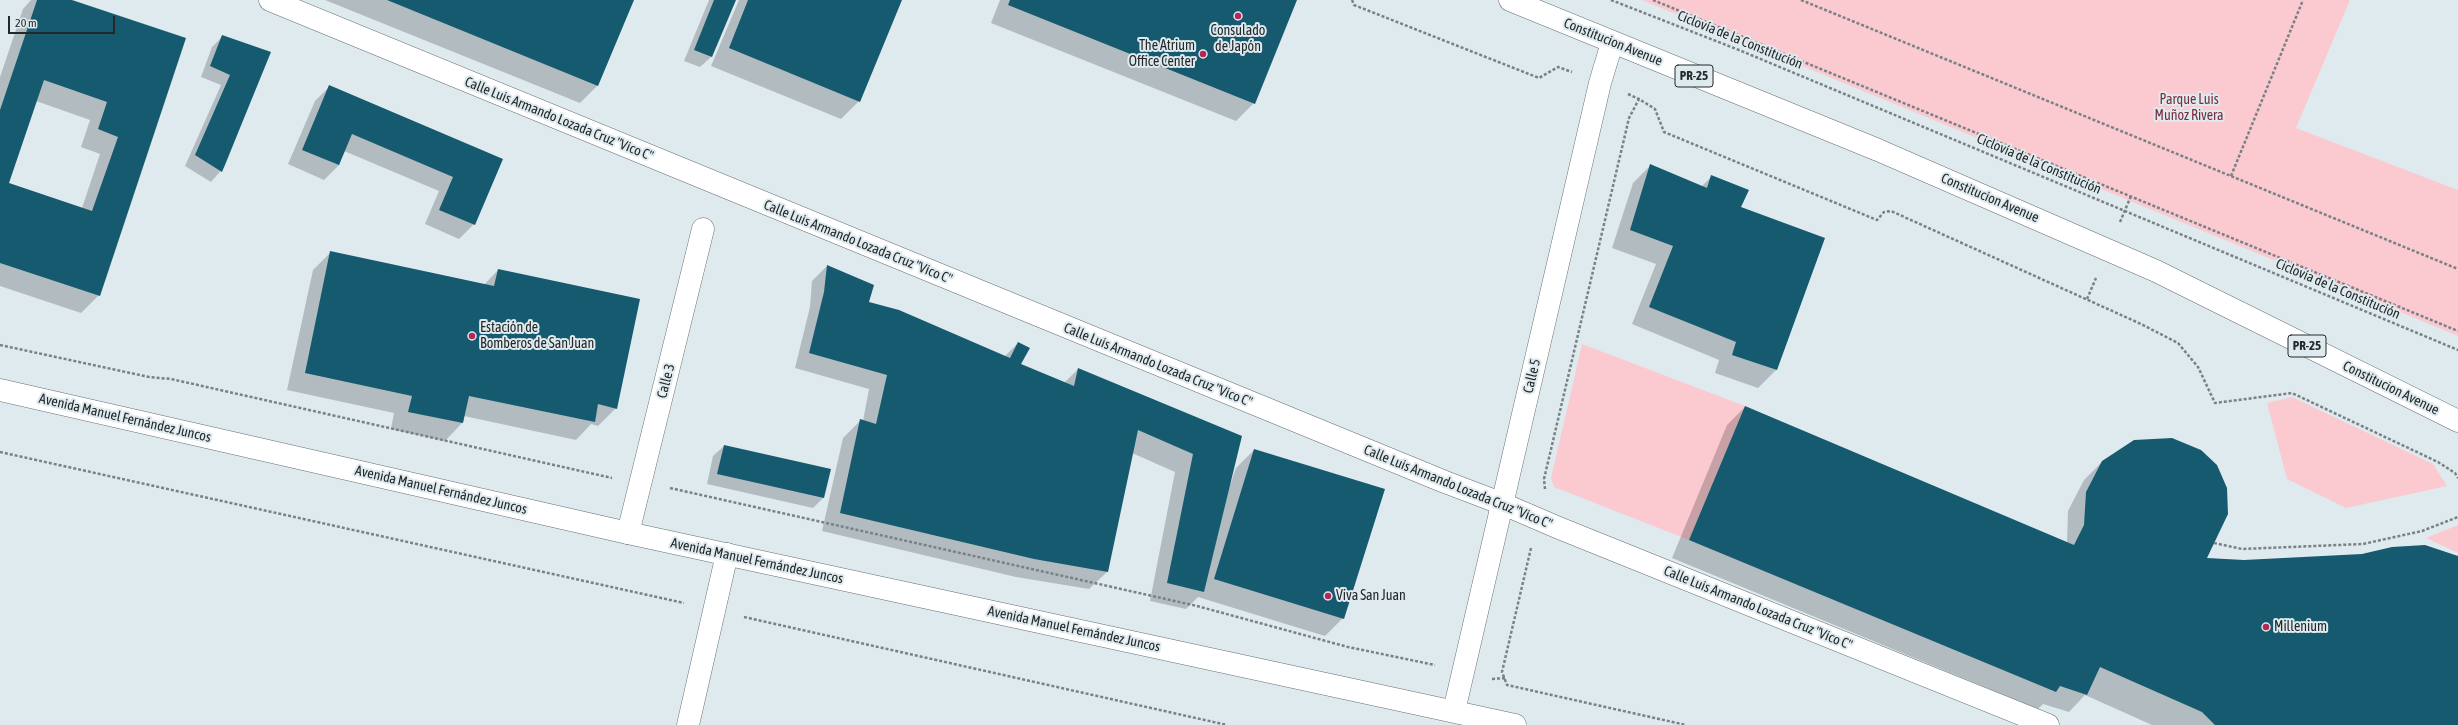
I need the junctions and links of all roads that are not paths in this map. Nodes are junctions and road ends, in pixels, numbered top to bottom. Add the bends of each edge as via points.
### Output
1 (270, 0) edge
2 (1510, 0) edge
3 (1612, 43) junction
4 (703, 229) dead end
5 (0, 390) edge
6 (2458, 421) edge
7 (1503, 504) junction
8 (628, 533) junction
9 (727, 554) junction
10 (1454, 711) junction
11 (688, 725) edge
12 (1515, 725) edge
13 (2048, 725) edge

1 - 7 street, Calle Luis Armando Lozada Cruz "Vico C"
2 - 3 street, Constitucion Avenue / PR-25
3 - 6 street, Constitucion Avenue / PR-25 via 1878,150 2156,270
3 - 7 street, Calle 5 via 1600,83
4 - 8 street, Calle 3
5 - 8 street, Avenida Manuel Fernández Juncos
7 - 10 street, Calle 5
7 - 13 street, Calle Luis Armando Lozada Cruz "Vico C"
8 - 9 street, Avenida Manuel Fernández Juncos
9 - 10 street, Avenida Manuel Fernández Juncos
9 - 11 street
10 - 12 street, Avenida Manuel Fernández Juncos

